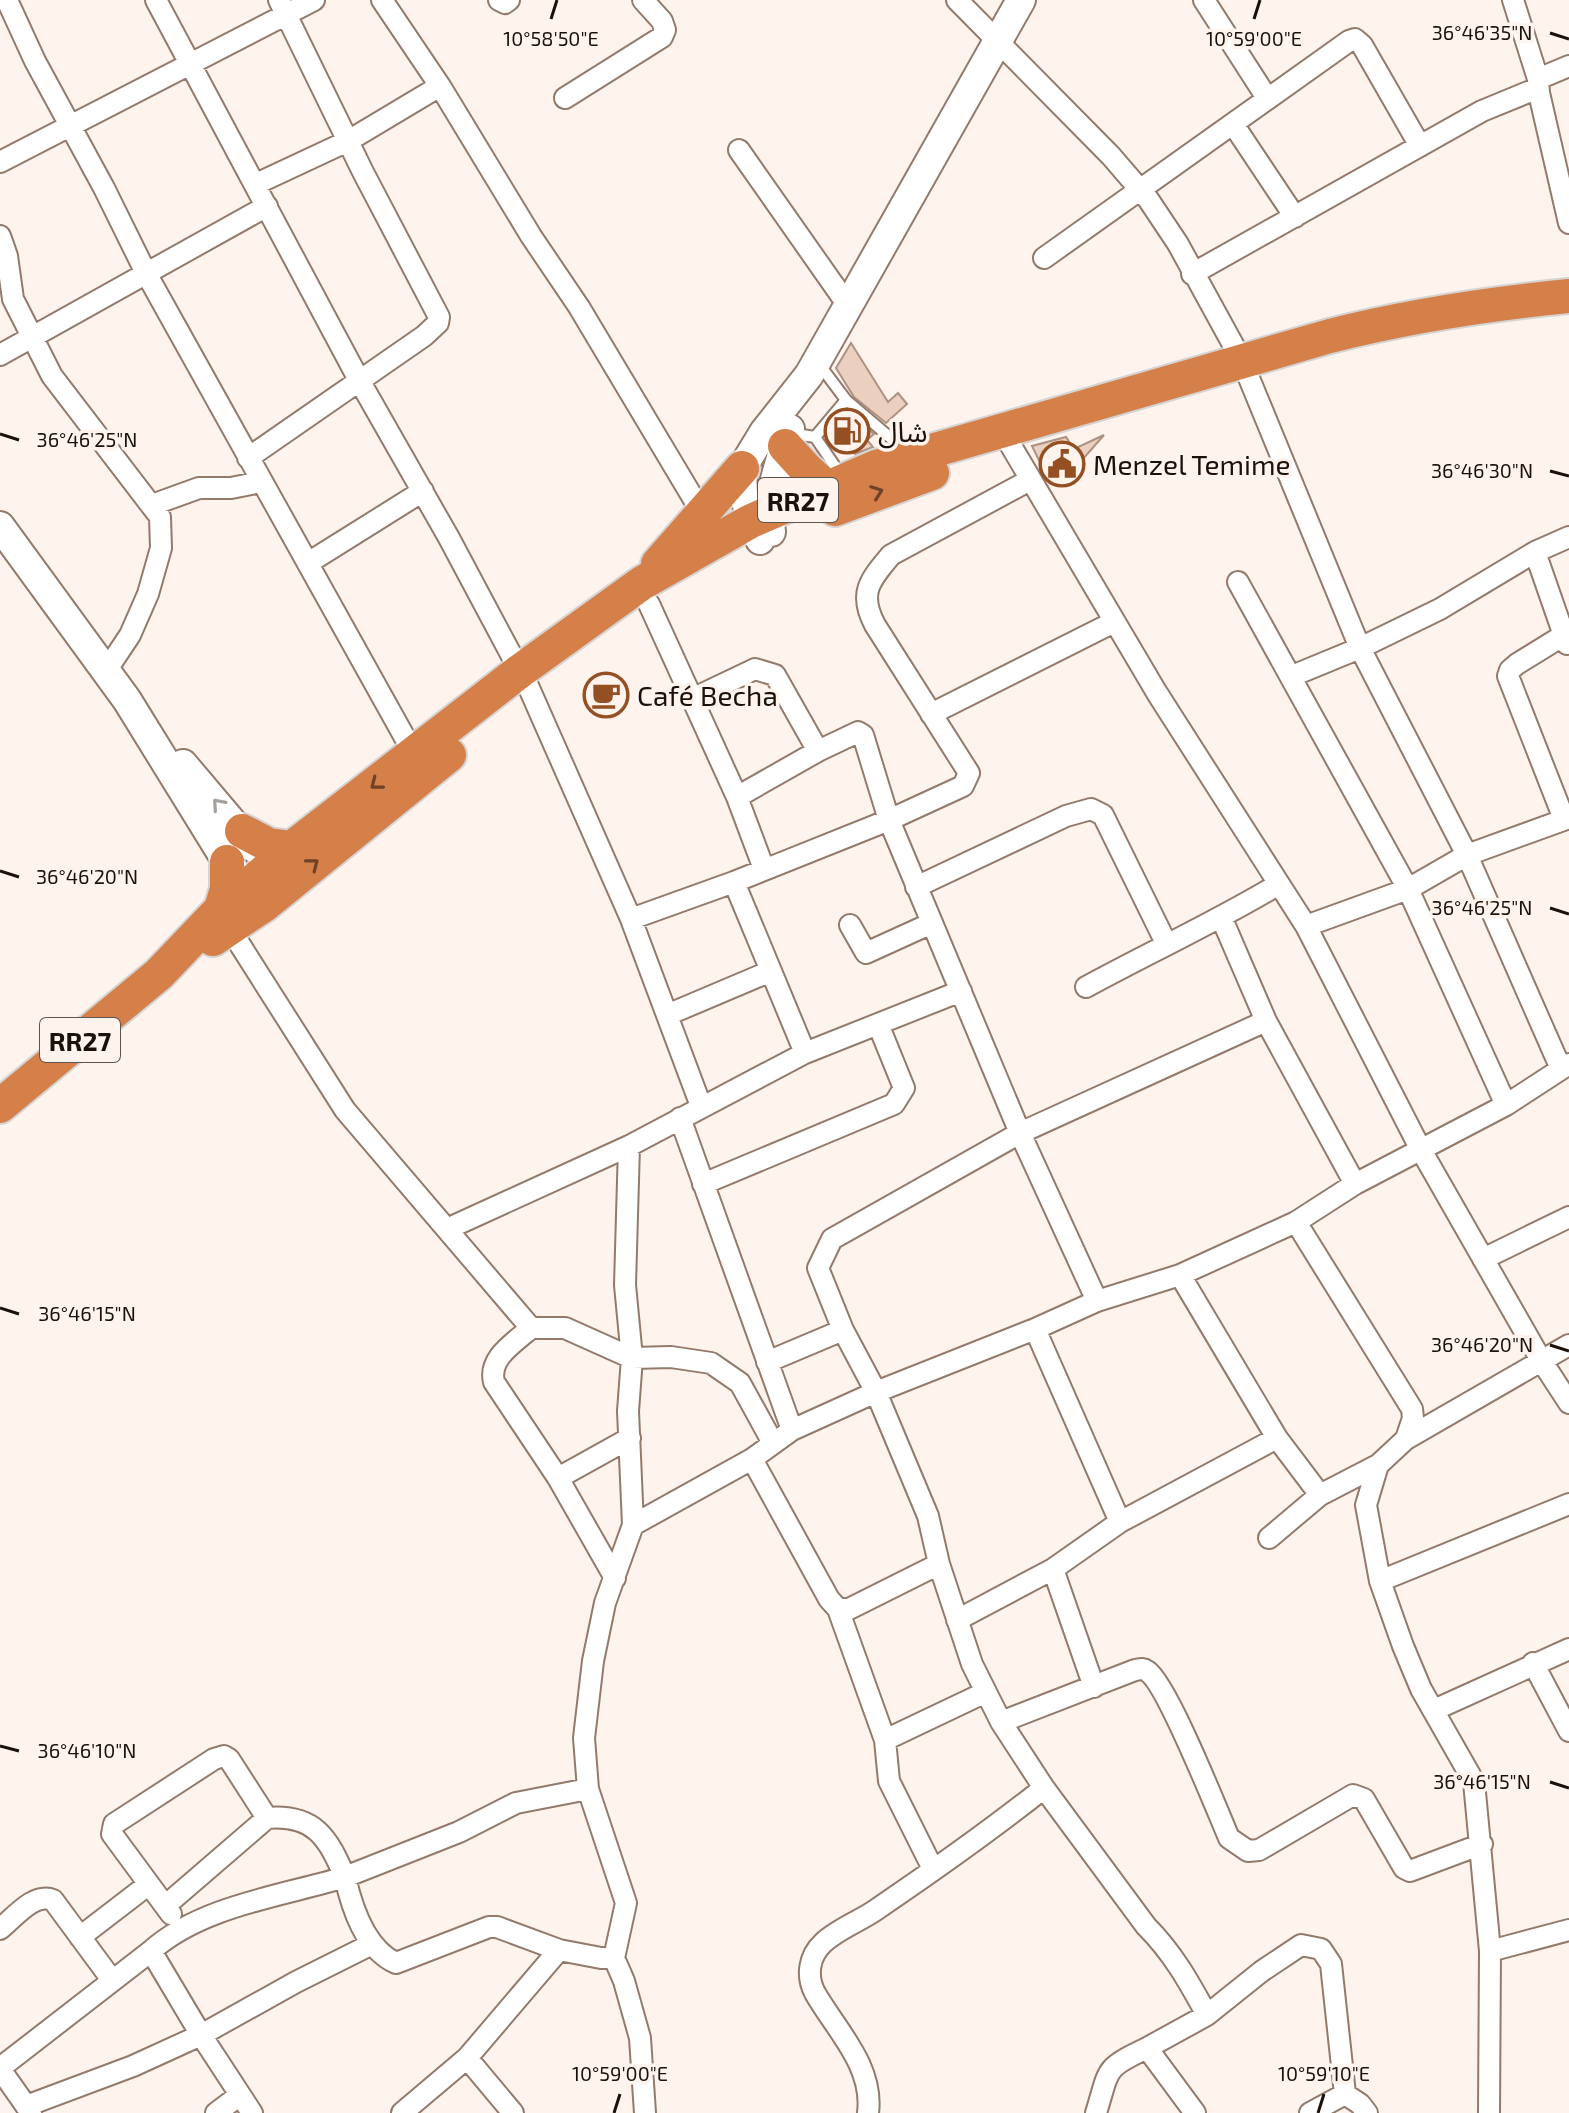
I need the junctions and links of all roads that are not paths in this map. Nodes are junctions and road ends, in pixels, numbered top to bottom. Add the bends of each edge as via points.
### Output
1 (7, 0) edge
2 (156, 0) edge
3 (314, 0) edge
4 (382, 0) edge
5 (499, 0) edge
6 (509, 0) edge
7 (643, 0) edge
8 (957, 0) edge
9 (1021, 0) edge
10 (1204, 0) edge
11 (1513, 0) edge
12 (283, 8) edge
13 (997, 43) junction
14 (188, 63) junction
15 (1569, 66) edge
16 (1538, 84) junction
17 (440, 86) junction
18 (565, 98) dead end
19 (1267, 98) junction
20 (1233, 124) junction
21 (70, 128) junction
22 (348, 141) junction
23 (1420, 146) junction
24 (739, 150) dead end
25 (0, 162) edge
26 (1562, 164) edge
27 (256, 184) junction
28 (1141, 190) junction
29 (267, 206) junction
30 (1295, 217) junction
31 (1569, 223) edge
32 (0, 236) edge
33 (1044, 258) dead end
34 (146, 273) junction
35 (1192, 274) junction
36 (1569, 296) edge
37 (847, 304) junction
38 (1569, 314) edge
39 (30, 336) junction
40 (0, 355) edge
41 (813, 368) junction
42 (1245, 369) junction
43 (359, 380) junction
44 (846, 400) junction
45 (788, 437) junction
46 (1005, 437) junction
47 (248, 458) junction
48 (922, 465) junction
49 (742, 468) junction
50 (1030, 480) junction
51 (261, 482) junction
52 (836, 484) junction
53 (423, 491) junction
54 (152, 505) junction
55 (702, 513) junction
56 (0, 526) edge
57 (763, 526) junction
58 (1569, 537) edge
59 (1535, 552) junction
60 (308, 563) junction
61 (1238, 582) dead end
62 (646, 594) junction
63 (1114, 622) junction
64 (1566, 641) edge
65 (1360, 648) junction
66 (106, 671) junction
67 (1292, 676) junction
68 (524, 680) junction
69 (692, 699) junction
70 (127, 700) junction
71 (931, 714) junction
72 (818, 751) junction
73 (414, 754) junction
74 (737, 797) junction
75 (1567, 818) edge
76 (889, 820) junction
77 (242, 831) joint
78 (1467, 855) junction
79 (764, 869) junction
80 (263, 876) junction
81 (734, 882) junction
82 (1279, 884) junction
83 (916, 887) junction
84 (1408, 889) junction
85 (226, 919) junction
86 (631, 919) junction
87 (1222, 919) junction
88 (932, 923) junction
89 (850, 925) dead end
90 (1306, 926) junction
91 (1166, 943) junction
92 (771, 971) junction
93 (1086, 987) dead end
94 (961, 991) junction
95 (667, 1015) junction
96 (1266, 1021) junction
97 (878, 1024) junction
98 (805, 1053) junction
99 (1565, 1066) edge
100 (1506, 1105) junction
101 (0, 1106) edge
102 (701, 1106) junction
103 (680, 1118) junction
104 (1020, 1133) junction
105 (629, 1146) junction
106 (1421, 1150) junction
107 (703, 1184) junction
108 (1355, 1184) junction
109 (1569, 1217) edge
110 (1296, 1222) junction
111 (447, 1229) junction
112 (1483, 1259) junction
113 (1180, 1275) junction
114 (1097, 1301) junction
115 (531, 1328) junction
116 (1035, 1329) junction
117 (843, 1330) junction
118 (1569, 1345) edge
119 (632, 1358) junction
120 (1541, 1360) junction
121 (767, 1362) junction
122 (876, 1392) junction
123 (1569, 1403) edge
124 (792, 1430) junction
125 (630, 1438) junction
126 (1277, 1438) junction
127 (1406, 1439) junction
128 (773, 1443) junction
129 (752, 1459) junction
130 (1378, 1465) junction
131 (558, 1478) junction
132 (1320, 1495) junction
133 (1569, 1504) edge
134 (1120, 1522) junction
135 (633, 1525) junction
136 (1269, 1538) dead end
137 (939, 1564) junction
138 (1053, 1569) junction
139 (615, 1578) junction
140 (1380, 1581) junction
141 (838, 1609) junction
142 (957, 1620) junction
143 (1569, 1649) edge
144 (1533, 1663) junction
145 (1094, 1687) junction
146 (986, 1692) junction
147 (1434, 1710) junction
148 (1001, 1722) junction
149 (1569, 1731) edge
150 (885, 1740) junction
151 (1044, 1788) junction
152 (588, 1789) junction
153 (267, 1818) junction
154 (1482, 1844) junction
155 (933, 1869) junction
156 (345, 1877) junction
157 (149, 1884) junction
158 (165, 1906) junction
159 (181, 1928) junction
160 (0, 1929) edge
161 (1569, 1930) edge
162 (80, 1937) junction
163 (372, 1944) junction
164 (559, 1950) junction
165 (151, 1951) junction
166 (1490, 1951) junction
167 (614, 1958) junction
168 (112, 1980) junction
169 (1207, 2015) junction
170 (201, 2035) junction
171 (1147, 2048) junction
172 (467, 2058) junction
173 (0, 2069) edge
174 (1345, 2094) junction
175 (240, 2095) junction
176 (28, 2110) edge
177 (216, 2113) edge
178 (252, 2113) edge
179 (402, 2113) edge
180 (513, 2113) edge
181 (645, 2113) edge
182 (868, 2113) edge
183 (1096, 2113) edge
184 (1195, 2113) edge
185 (1310, 2113) edge
186 (1367, 2113) edge
187 (1489, 2113) edge

1 - 21 street
2 - 14 street
3 - 12 street
4 - 17 street
5 - 6 street
7 - 18 street via 662,21 662,37
8 - 13 street
9 - 13 street
10 - 19 street
11 - 16 street
12 - 14 street
12 - 22 street
13 - 28 street
13 - 37 street
14 - 21 street
14 - 27 street
15 - 16 street
16 - 23 street
16 - 26 street
17 - 22 street
17 - 55 street
19 - 20 street
19 - 23 street via 1355,39
20 - 28 street
20 - 30 street
21 - 25 street
21 - 34 street
22 - 27 street
22 - 43 street via 439,317 424,336
23 - 30 street
24 - 37 street
26 - 31 street
27 - 29 street
28 - 33 street
28 - 35 street
29 - 34 street
29 - 43 street
30 - 35 street
32 - 39 street via 13,299
34 - 39 street
34 - 47 street
35 - 42 street
36 - 42 highway, RR27 via 1387,322
37 - 41 street
38 - 42 highway, RR27 via 1393,339
39 - 40 street
39 - 54 street via 52,376
41 - 44 lane
41 - 45 street
42 - 46 highway, RR27
42 - 65 street
43 - 47 street
43 - 53 street
44 - 45 lane
44 - 48 lane
45 - 49 street
45 - 52 highway via 805,468
45 - 57 street
46 - 48 highway, RR27
46 - 50 street
47 - 51 street
48 - 52 highway, RR27 via 876,467
57 -> 48 highway, RR27
49 - 55 highway
49 - 57 street via 740,482
50 - 63 street
50 - 71 street via 891,555 866,590 867,609
51 - 54 street via 199,488
51 - 60 street
52 - 57 highway, RR27
53 - 60 street
53 - 68 street
54 - 66 street via 160,517 161,548 130,635
55 - 62 highway
56 - 66 street
57 - 62 highway, RR27
58 - 59 street
59 - 64 street
59 - 65 street via 1440,609
60 - 73 street
61 - 67 street
62 - 68 highway, RR27
62 - 69 street
63 - 71 street
63 - 82 street
64 - 75 street via 1517,664 1508,676
65 - 67 street
65 - 78 street
66 - 70 street
67 - 84 street
68 - 73 highway, RR27
80 -> 68 highway, RR27 via 398,798
68 - 86 street
69 - 72 street via 755,669 765,670 775,675
69 - 74 street
77 -> 70 street
70 - 80 street
71 - 76 street via 969,773 967,781
72 - 74 street
72 - 76 street via 852,734 863,735
73 -> 80 highway, RR27
74 - 79 street
75 - 78 street
76 - 79 street
76 - 83 street
77 - 80 highway via 269,845
78 - 84 street
78 - 99 street
79 - 81 street
80 - 85 highway, RR27
80 - 85 highway via 227,889
81 - 86 street
81 - 92 street
82 - 87 street
82 - 90 street
83 - 88 street
83 - 91 street via 1091,809 1103,815
84 - 90 street
84 - 100 street
85 - 101 highway, RR27
85 - 111 street via 345,1110
86 - 95 street
87 - 91 street
87 - 96 street
88 - 89 street via 866,953
88 - 94 street
90 - 106 street
91 - 93 street
92 - 95 street
92 - 98 street
94 - 97 street
94 - 104 street
95 - 102 street
96 - 104 street
96 - 108 street
97 - 98 street
97 - 107 street via 904,1088 894,1104
98 - 102 street
99 - 100 street
100 - 106 street
102 - 103 street
103 - 105 street
103 - 107 street
104 - 114 street
104 - 117 street via 832,1239 818,1268
105 - 111 street
105 - 119 street via 625,1285
106 - 108 street
106 - 112 street
107 - 121 street
108 - 110 street
109 - 112 street
110 - 113 street
110 - 127 street via 1412,1409
111 - 115 street
112 - 120 street
113 - 114 street
113 - 126 street
114 - 116 street
115 - 119 street via 565,1328
115 - 131 street via 494,1362 491,1372
116 - 122 street
116 - 134 street
117 - 121 street
117 - 122 street
118 - 120 street
119 - 125 street
119 - 128 street via 711,1363 740,1383
120 - 123 street
120 - 127 street
121 - 124 street
122 - 124 street
122 - 137 street via 928,1516
124 - 128 street
125 - 131 street
125 - 135 street
126 - 132 street
126 - 134 street
127 - 130 street
128 - 129 street
129 - 135 street
129 - 141 street
130 - 132 street
130 - 140 street via 1366,1505
131 - 139 street
132 - 136 street
133 - 140 street
134 - 138 street
135 - 139 street
137 - 141 street via 849,1609
137 - 142 street
138 - 142 street
138 - 145 street
139 - 152 street via 593,1661 584,1738
140 - 147 street
141 - 150 street
142 - 146 street
143 - 144 street
144 - 147 street
144 - 149 street
145 - 148 street
145 - 154 street via 1135,1670 1151,1673 1172,1708 1229,1838 1248,1851 1259,1850 1353,1795 1364,1799 1410,1871
146 - 148 street
146 - 150 street
147 - 154 street via 1474,1782
148 - 151 street
150 - 155 street via 889,1781
151 - 155 street
151 - 169 street via 1182,1968
152 - 156 street via 516,1803
152 - 167 street via 626,1903
153 - 156 street via 293,1819 320,1831
153 - 157 street via 229,1759 214,1759 114,1824 112,1834
153 - 158 street
154 - 166 street
155 - 182 street via 822,1943 810,1961 809,1981 861,2066
156 - 159 street
156 - 163 street
157 - 158 street
157 - 162 street
158 - 159 street
159 - 165 street
160 - 162 street via 36,1900 47,1898
161 - 166 street
162 - 168 street
163 - 164 street via 402,1963 497,1927
163 - 170 street
164 - 167 street
164 - 172 street
165 - 168 street
165 - 170 street
166 - 187 street
167 - 181 street via 640,2038
168 - 173 street
169 - 171 street
169 - 174 street via 1301,1945 1321,1949 1331,1964
170 - 175 street
170 - 176 street
171 - 183 street via 1113,2065
171 - 184 street
172 - 179 street
172 - 180 street
173 - 176 street
174 - 185 street
174 - 186 street
175 - 177 street
175 - 178 street

